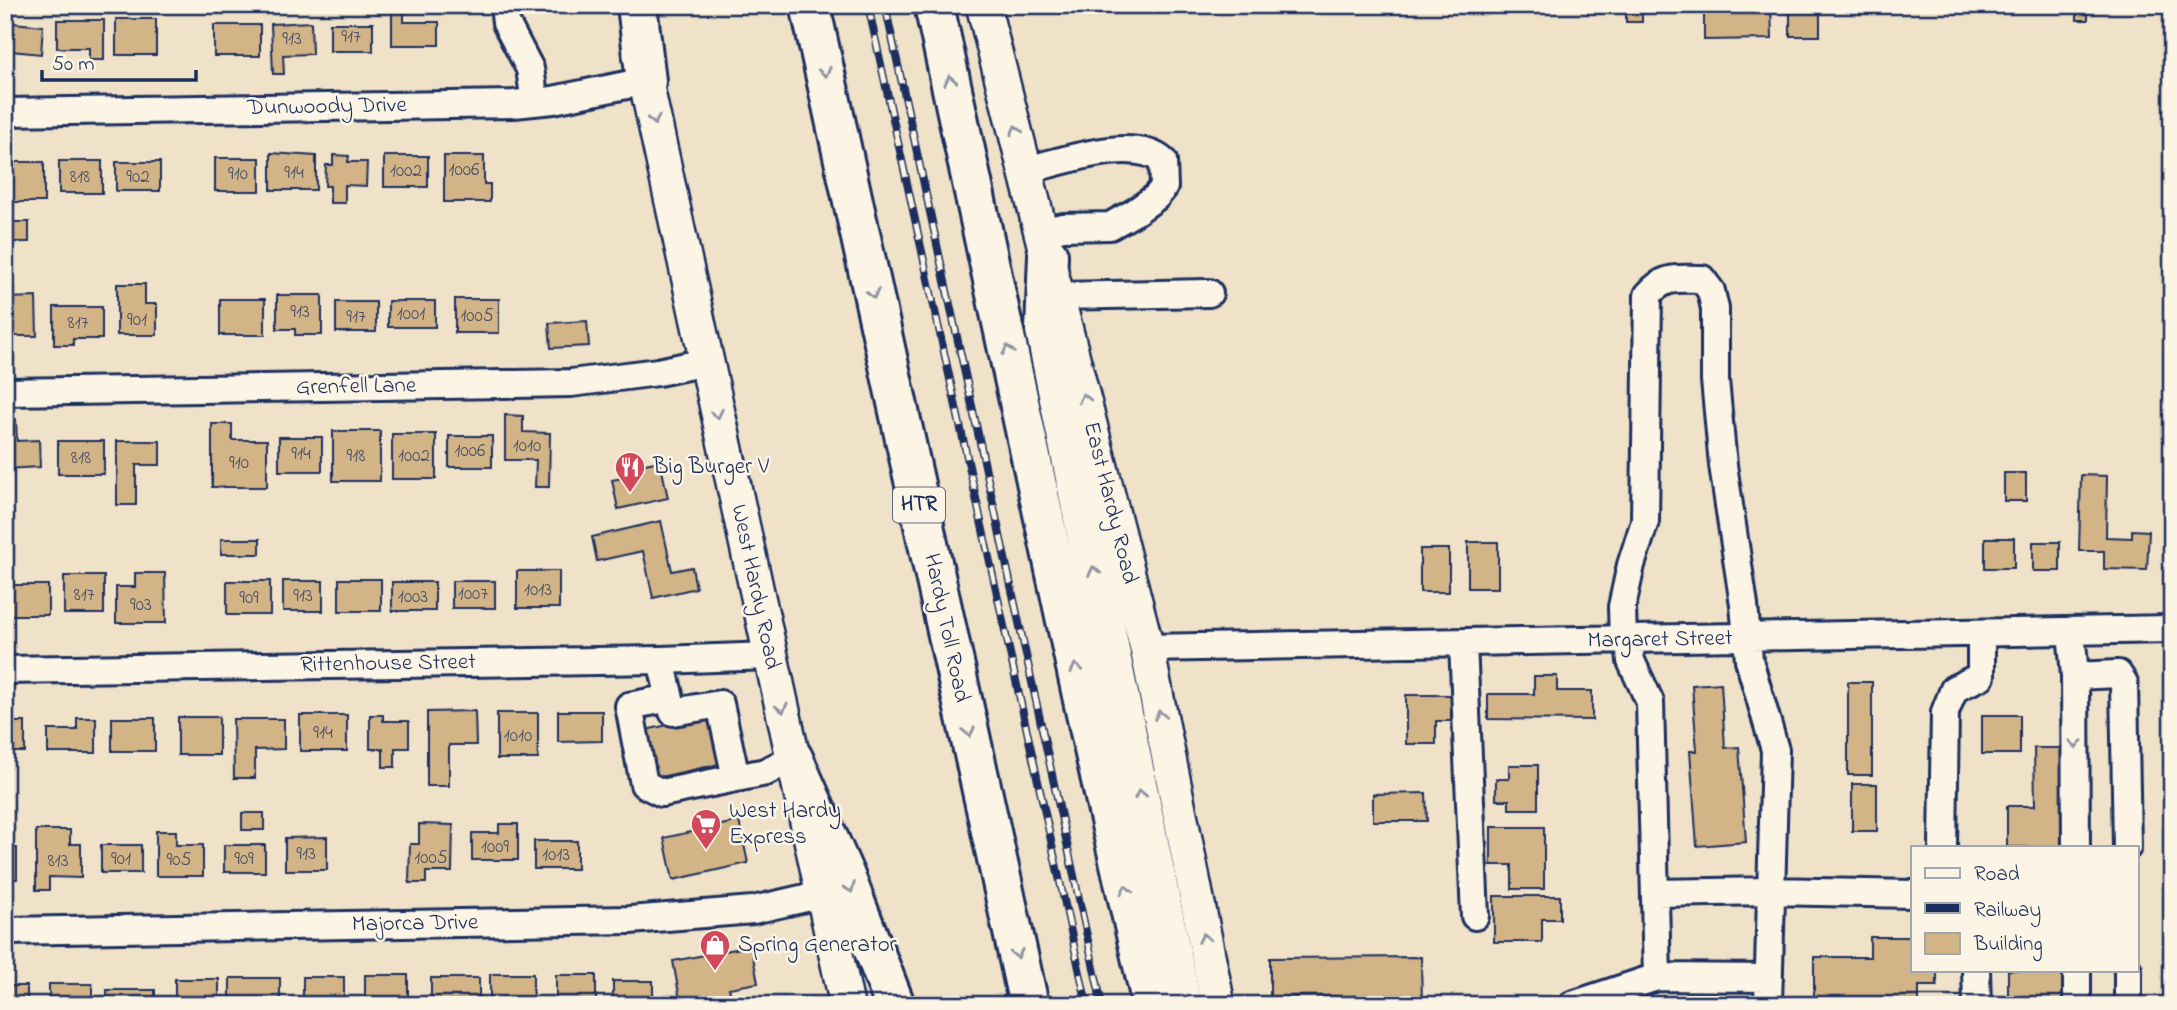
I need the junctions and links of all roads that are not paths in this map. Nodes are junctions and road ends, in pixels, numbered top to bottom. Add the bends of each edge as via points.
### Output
1 (504, 5) edge
2 (628, 5) edge
3 (637, 5) edge
4 (810, 5) edge
5 (934, 5) edge
6 (983, 5) edge
7 (646, 81) junction
8 (535, 102) junction
9 (5, 112) edge
10 (1026, 170) junction
11 (1045, 243) junction
12 (1209, 293) dead end
13 (1058, 296) junction
14 (706, 362) junction
15 (5, 392) edge
16 (2172, 629) edge
17 (2071, 631) junction
18 (1981, 633) junction
19 (1748, 638) junction
20 (1626, 641) junction
21 (1463, 643) junction
22 (1147, 648) junction
23 (770, 656) junction
24 (661, 660) junction
25 (5, 670) edge
26 (2075, 676) junction
27 (670, 698) junction
28 (793, 758) junction
29 (736, 778) junction
30 (1944, 846) edge
31 (2077, 846) edge
32 (2127, 846) edge
33 (1771, 891) junction
34 (1655, 892) junction
35 (823, 894) junction
36 (1911, 894) edge
37 (1475, 916) dead end
38 (5, 931) edge
39 (1976, 972) edge
40 (2077, 972) edge
41 (2128, 972) edge
42 (1657, 977) junction
43 (1769, 978) junction
44 (848, 1005) edge
45 (895, 1005) edge
46 (1029, 1005) edge
47 (1152, 1005) edge
48 (1182, 1005) edge
49 (1218, 1005) edge
50 (1572, 1005) edge
51 (1768, 1005) edge
52 (1977, 1005) edge
53 (2077, 1005) edge
54 (2128, 1005) edge

1 - 8 street via 506,23 530,69
2 - 7 main road, West Hardy Road
3 - 7 highway
4 -> 46 highway, Hardy Toll Road / HTR
47 -> 5 highway
10 -> 6 main road, East Hardy Road
7 - 8 street, Dunwoody Drive
7 -> 14 main road, West Hardy Road
8 - 9 street, Dunwoody Drive
10 - 11 main road, East Hardy Road
10 - 11 street via 1128,149 1163,160 1164,187 1135,212 1110,226 1067,226
11 - 13 main road, East Hardy Road
48 -> 11 highway via 1045,330
12 - 13 street
22 -> 13 main road, East Hardy Road
14 - 15 street, Grenfell Lane via 571,383
14 -> 23 main road, West Hardy Road
16 - 17 street, Margaret Street
17 - 18 street, Margaret Street
17 - 26 street
18 - 19 street, Margaret Street
18 - 30 street via 1981,676 1954,689 1945,712
19 - 20 street, Margaret Street
19 - 20 street via 1722,453 1715,309 1702,279 1679,279 1659,282 1648,295 1645,522 1624,597
19 - 33 street via 1749,660 1775,750
20 - 21 street, Margaret Street
20 - 34 street via 1650,702
21 - 22 street, Margaret Street
21 - 37 street
49 -> 22 main road, East Hardy Road
23 - 24 street, Rittenhouse Street
23 -> 28 main road, West Hardy Road
24 - 25 street, Rittenhouse Street
24 - 27 street
26 -> 31 street
26 - 32 street via 2118,674 2124,682
27 - 29 street via 673,712 720,704
27 - 29 street via 629,706 644,785 662,793
28 - 29 street via 766,772
28 - 35 main road, West Hardy Road
28 -> 45 highway
33 - 34 street
33 - 36 street
33 - 43 street
34 - 42 street
35 - 38 street, Majorca Drive via 753,910 630,920
35 - 44 main road, West Hardy Road
39 - 52 street
40 - 53 street
41 - 54 street
42 - 43 street
42 - 50 street
43 - 51 street

